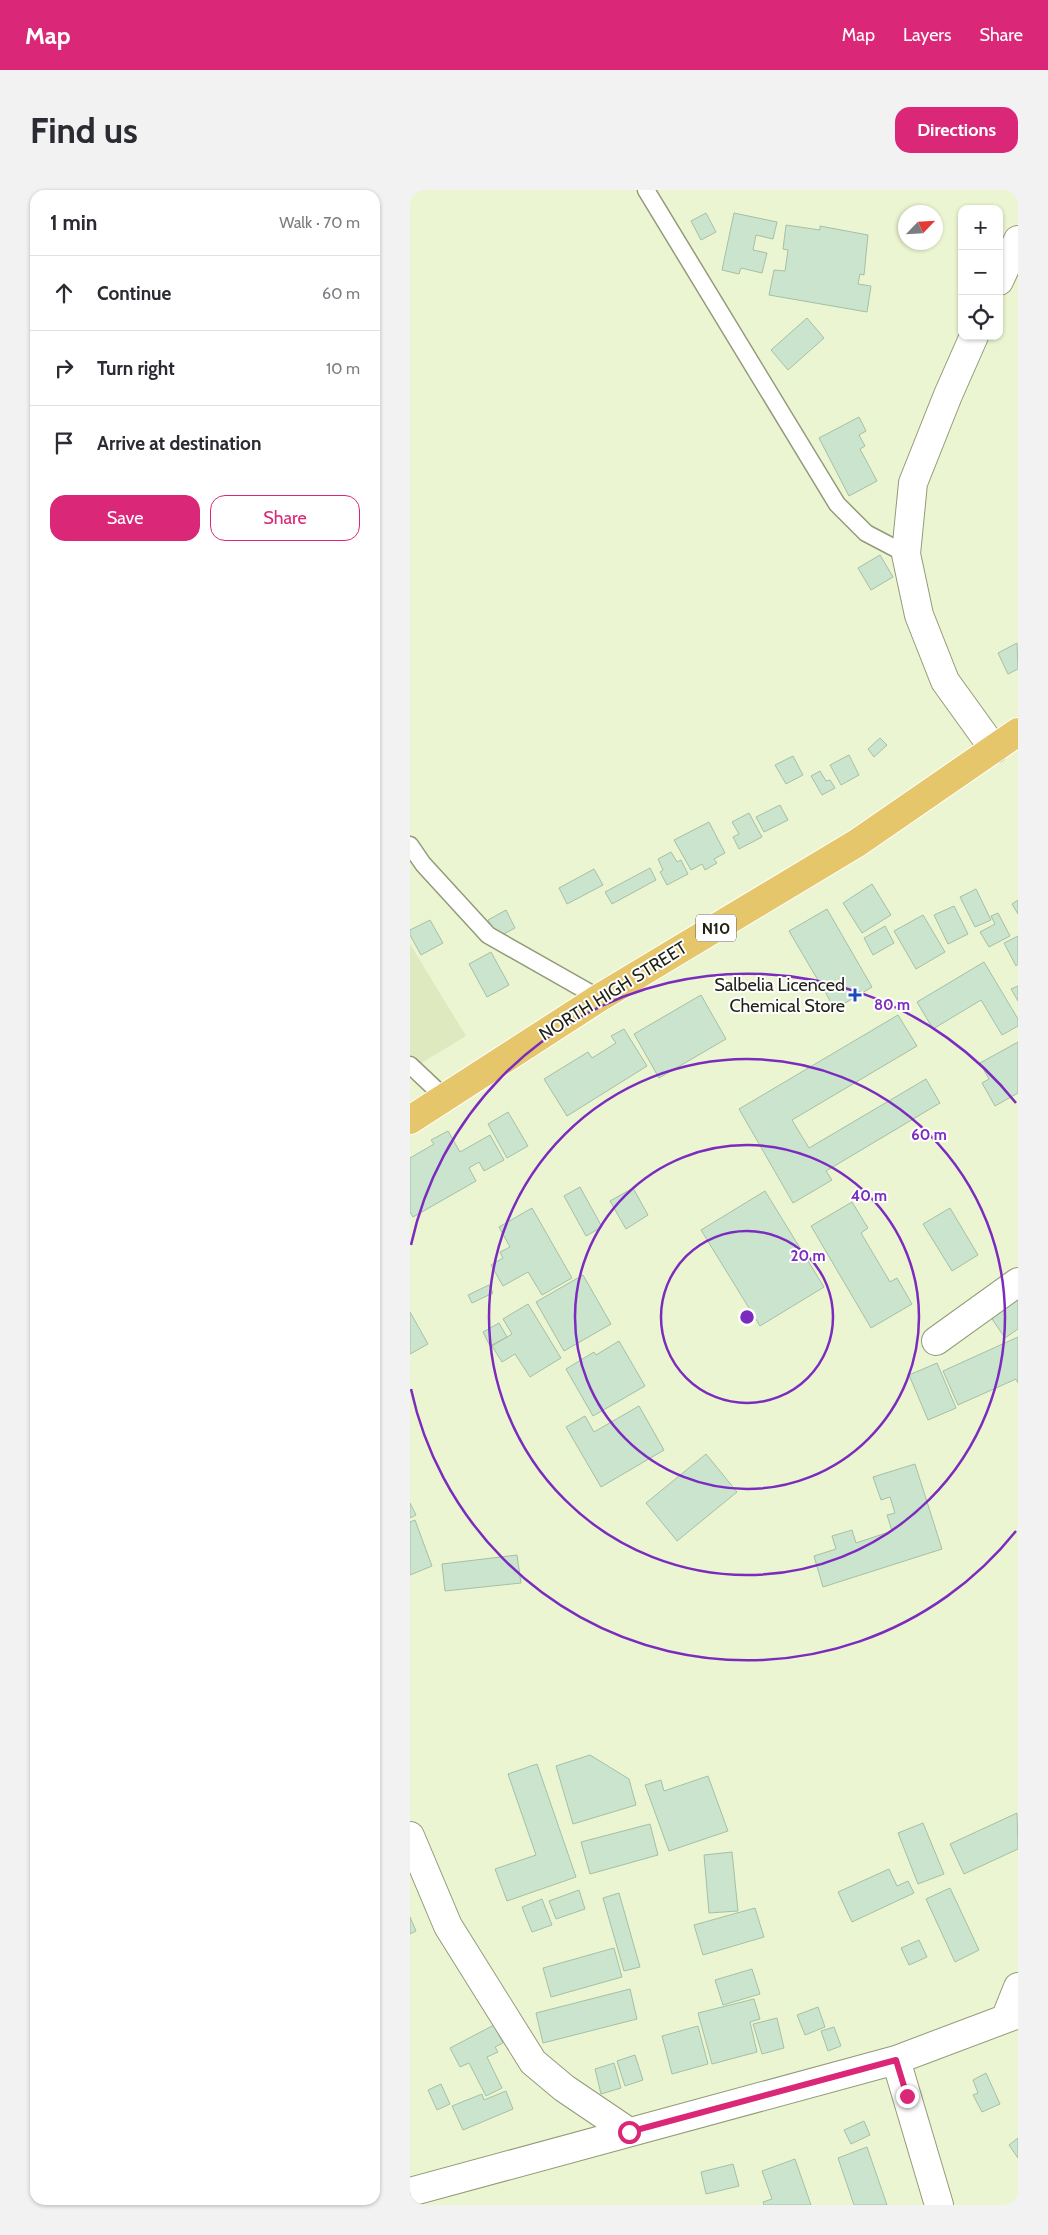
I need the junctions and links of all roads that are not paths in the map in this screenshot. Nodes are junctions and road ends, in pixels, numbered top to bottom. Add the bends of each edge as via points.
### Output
1 (646, 190) edge
2 (1018, 240) edge
3 (1003, 272) edge
4 (972, 340) edge
5 (906, 554) junction
6 (1018, 732) edge
7 (994, 749) junction
8 (410, 845) edge
9 (600, 998) junction
10 (410, 1065) edge
11 (445, 1098) junction
12 (410, 1120) edge
13 (1018, 1282) edge
14 (936, 1341) dead end
15 (410, 1836) edge
16 (1018, 1988) edge
17 (1012, 2016) edge
18 (896, 2060) junction
19 (629, 2132) junction
20 (410, 2192) edge
21 (939, 2205) edge

1 - 5 lane via 837,504 866,533
2 - 3 street
4 - 5 street via 913,482
5 - 7 street via 919,614 945,681
6 - 7 highway, NORTH HIGH STREET / N10
7 - 9 highway, NORTH HIGH STREET / N10 via 857,843
8 - 9 lane via 423,864 488,935
9 - 11 highway, NORTH HIGH STREET / N10
10 - 11 lane
11 - 12 highway, NORTH HIGH STREET / N10
13 - 14 street
15 - 19 street via 448,1926 532,2062
16 - 17 street
17 - 18 street
18 - 19 street
18 - 21 street
19 - 20 street

